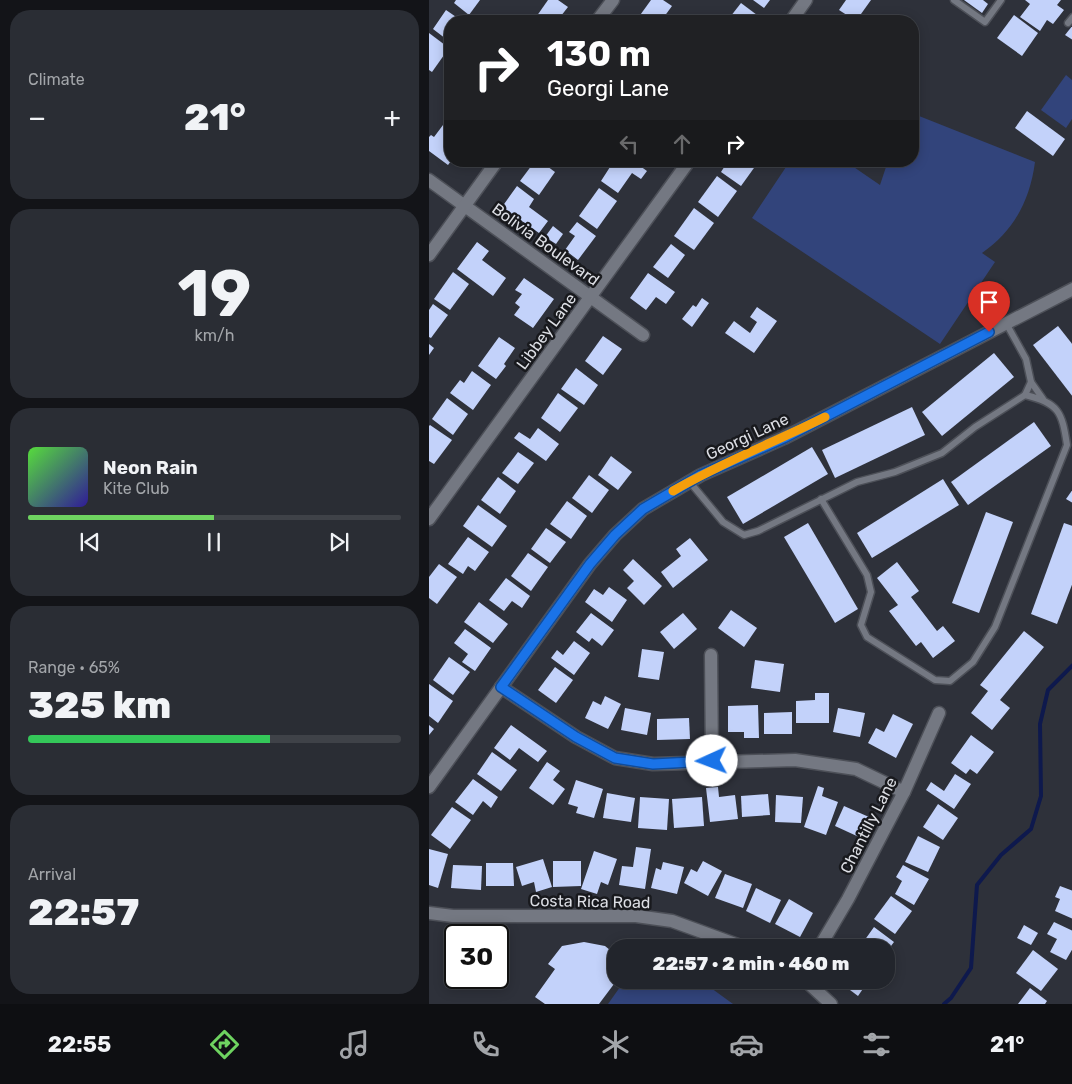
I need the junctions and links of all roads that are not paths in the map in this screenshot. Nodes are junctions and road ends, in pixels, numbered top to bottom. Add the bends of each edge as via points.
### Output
1 (613, 0) edge
2 (806, 0) edge
3 (954, 0) edge
4 (1001, 0) edge
5 (602, 15) edge
6 (795, 15) edge
7 (1072, 17) edge
8 (1068, 24) dead end
9 (493, 167) edge
10 (685, 167) edge
11 (429, 180) edge
12 (465, 205) junction
13 (429, 255) edge
14 (1072, 289) edge
15 (591, 297) junction
16 (1006, 323) junction
17 (643, 335) dead end
18 (1031, 382) junction
19 (1025, 395) junction
20 (1043, 399) junction
21 (689, 482) junction
22 (821, 499) junction
23 (429, 519) edge
24 (711, 655) dead end
25 (501, 687) junction
26 (939, 713) dead end
27 (712, 761) junction
28 (429, 787) edge
29 (905, 792) junction
30 (429, 913) edge
31 (721, 939) edge
32 (824, 939) edge
33 (815, 989) edge
34 (831, 1004) edge

1 - 5 street
2 - 6 street
3 - 4 lane via 985,22
7 - 8 lane
9 - 12 street
10 - 15 street, Libbey Lane
11 - 12 street, Bolivia Boulevard
12 - 13 street
12 - 15 street, Bolivia Boulevard
14 - 16 street, Georgi Lane
15 - 17 street, Bolivia Boulevard
15 - 23 street, Libbey Lane
16 - 18 lane via 1026,359
16 - 21 street, Georgi Lane via 784,438
18 - 19 lane
18 - 20 lane
19 - 20 lane
19 - 22 lane via 942,453 895,472 857,482
20 - 22 lane via 1063,418 1067,445 995,627 973,662 950,681 935,680 867,636 861,625 871,592 867,575
21 - 22 lane via 723,522 744,535
21 - 25 street, Georgi Lane via 643,509 615,535 590,564
24 - 27 street
25 - 27 street via 576,737 615,758 653,764
25 - 28 street, Georgi Lane
26 - 29 street, Chantilly Lane
27 - 29 street via 795,760 856,769
29 - 32 street, Chantilly Lane
30 - 31 street, Costa Rica Road via 636,916 672,921
33 - 34 street

